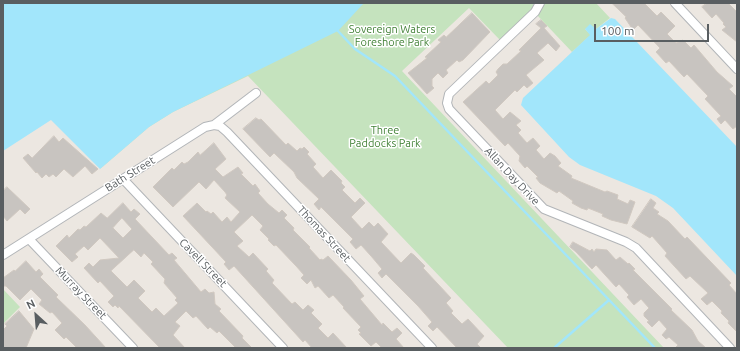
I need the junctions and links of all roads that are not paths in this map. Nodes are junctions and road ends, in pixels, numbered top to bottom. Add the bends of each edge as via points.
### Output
1 (540, 3) edge
2 (675, 3) edge
3 (737, 69) edge
4 (256, 93) dead end
5 (214, 125) junction
6 (123, 179) junction
7 (29, 238) junction
8 (3, 255) edge
9 (133, 348) edge
10 (284, 348) edge
11 (432, 348) edge
12 (730, 348) edge

1 - 12 street, Allan Day Drive via 535,12 449,94 449,109 544,209 636,248
2 - 3 street
4 - 5 street, Bath Street
5 - 6 street, Bath Street via 205,126
5 - 11 street, Thomas Street via 227,132
6 - 7 street, Bath Street
6 - 10 street, Cavell Street
7 - 8 street, Bath Street
7 - 9 street, Murray Street

